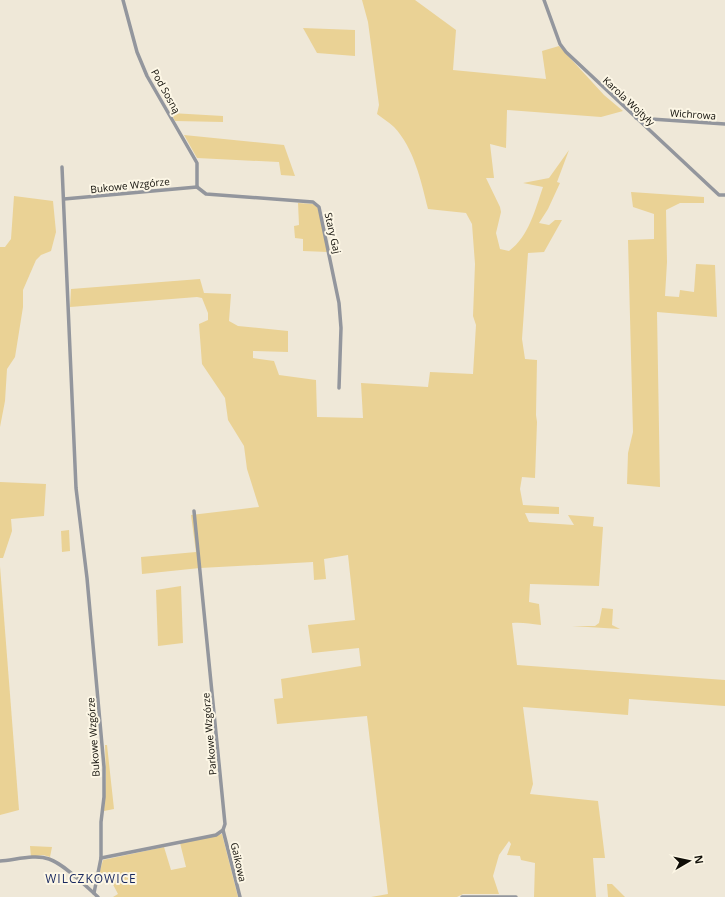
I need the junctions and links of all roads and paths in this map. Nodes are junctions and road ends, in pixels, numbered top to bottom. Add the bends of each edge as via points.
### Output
1 (123, 0) edge
2 (544, 0) edge
3 (636, 118) junction
4 (725, 124) edge
5 (62, 167) dead end
6 (197, 187) junction
7 (725, 195) edge
8 (64, 199) junction
9 (339, 388) dead end
10 (194, 511) dead end
11 (223, 830) junction
12 (101, 858) junction
13 (0, 861) edge
14 (94, 893) junction
15 (98, 897) edge
16 (240, 897) edge
17 (462, 897) edge
18 (516, 897) edge

1 - 6 street, Pod Sosną via 137,52 147,76 197,163
2 - 3 street, Karola Wojtyły via 560,44 566,52
3 - 4 street, Wichrowa
3 - 7 street, Karola Wojtyły via 719,195
5 - 8 street, Bukowe Wzgórze
6 - 8 street, Bukowe Wzgórze
6 - 9 street, Stary Gaj via 206,194 313,202 319,207 339,303
8 - 12 street, Bukowe Wzgórze via 76,488 104,767
10 - 11 street, Parkowe Wzgórze via 226,824
11 - 12 street via 216,834
11 - 16 street, Gaikowa
12 - 14 street, Bukowe Wzgórze
13 - 14 street via 39,857 49,859 58,863
14 - 15 street
17 - 18 street

